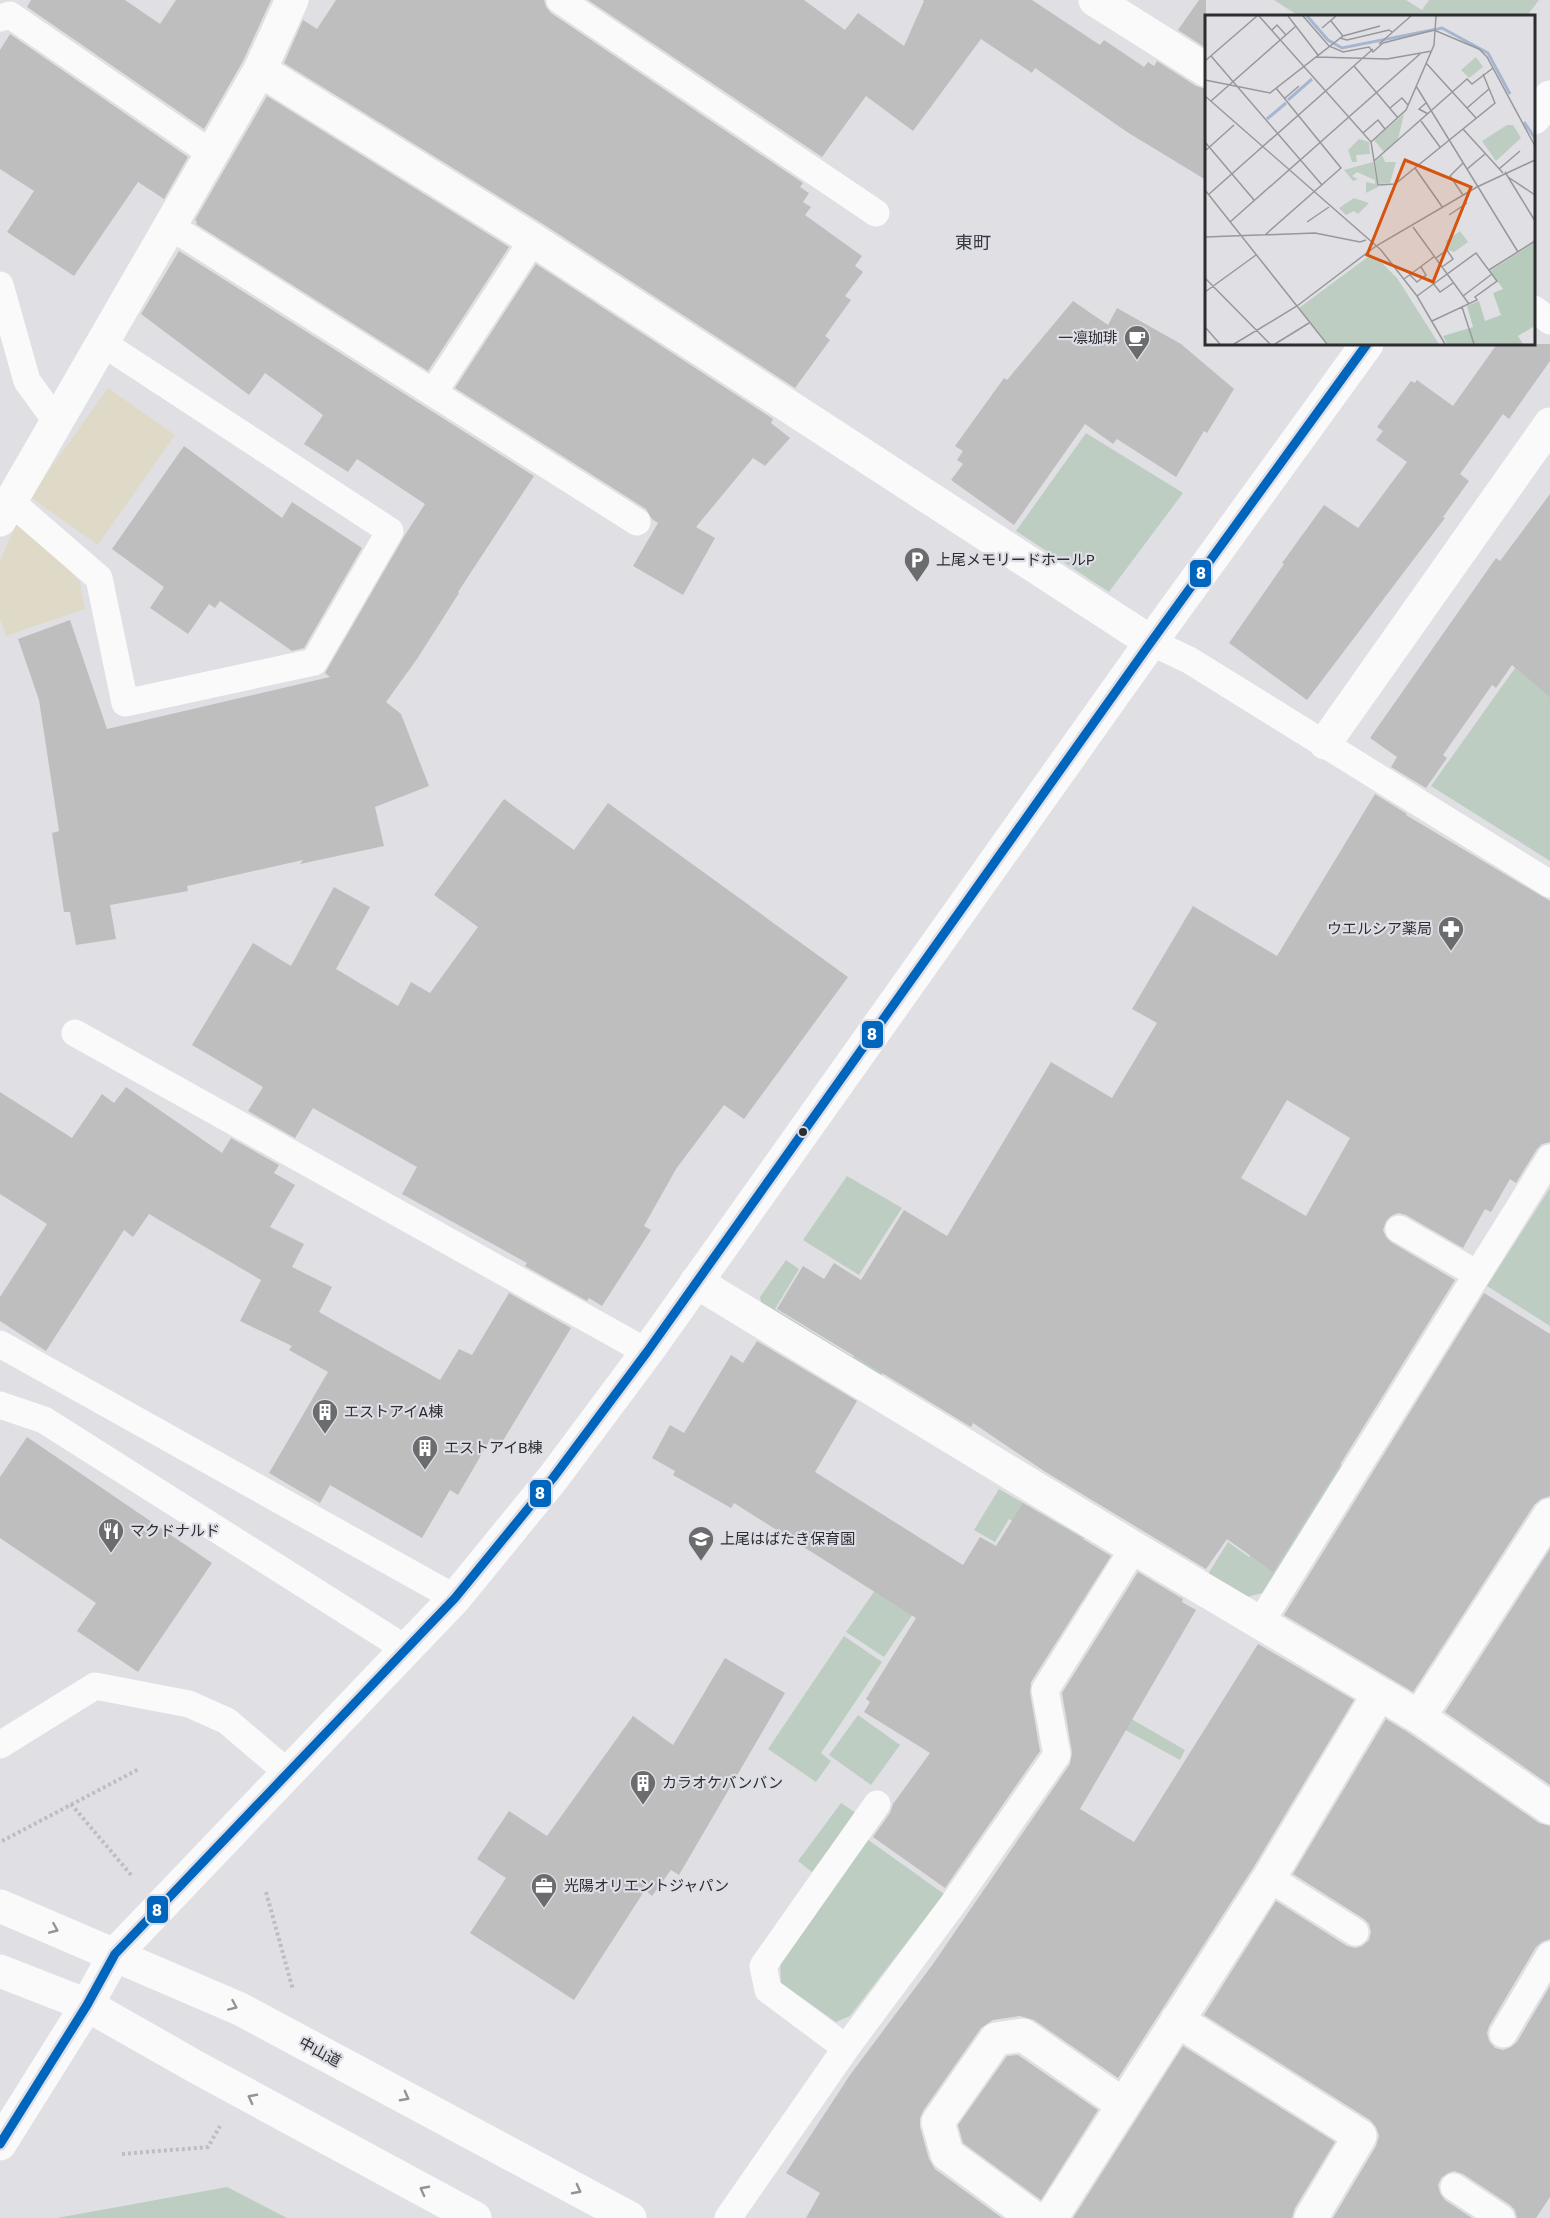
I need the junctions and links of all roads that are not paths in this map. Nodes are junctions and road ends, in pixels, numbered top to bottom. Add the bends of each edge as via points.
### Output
1 (292, 0) edge
2 (560, 0) edge
3 (1095, 0) edge
4 (0, 18) edge
5 (1205, 69) edge
6 (260, 70) junction
7 (1550, 96) edge
8 (1535, 115) edge
9 (212, 154) junction
10 (876, 213) dead end
11 (170, 226) junction
12 (533, 240) junction
13 (0, 285) edge
14 (1535, 310) edge
15 (1550, 321) edge
16 (101, 342) junction
17 (1366, 345) edge
18 (433, 393) junction
19 (57, 422) junction
20 (1550, 424) edge
21 (5, 510) edge
22 (637, 522) dead end
23 (1151, 642) junction
24 (1325, 743) junction
25 (1550, 884) edge
26 (75, 1032) dead end
27 (1550, 1158) edge
28 (1398, 1229) dead end
29 (1478, 1274) junction
30 (696, 1282) junction
31 (0, 1344) edge
32 (647, 1352) junction
33 (0, 1405) edge
34 (1550, 1515) edge
35 (1134, 1548) junction
36 (455, 1598) junction
37 (1260, 1623) junction
38 (406, 1649) junction
39 (1379, 1694) junction
40 (1419, 1717) junction
41 (0, 1745) edge
42 (288, 1773) junction
43 (877, 1804) dead end
44 (1550, 1808) edge
45 (1269, 1878) junction
46 (0, 1906) edge
47 (1355, 1932) dead end
48 (115, 1954) junction
49 (1550, 1955) edge
50 (0, 1971) edge
51 (87, 2005) junction
52 (1177, 2020) junction
53 (1503, 2034) dead end
54 (846, 2048) junction
55 (1122, 2104) junction
56 (0, 2144) edge
57 (1454, 2187) dead end
58 (476, 2218) edge
59 (630, 2218) edge
60 (728, 2218) edge
61 (1034, 2218) edge
62 (1051, 2218) edge
63 (1311, 2218) edge
64 (1501, 2218) edge

1 - 6 main road
2 - 10 lane
3 - 5 main road
4 - 9 lane via 10,15
6 - 9 main road
6 - 12 main road
7 - 8 main road
9 - 11 main road
11 - 16 main road
11 - 18 lane
12 - 18 lane
12 - 23 main road
13 - 19 lane via 27,381
14 - 15 lane
16 - 19 main road
16 - 21 lane via 390,531 314,662 125,703 99,578
17 - 23 main road
18 - 22 lane
19 - 21 main road
20 - 24 main road
23 - 24 lane via 1189,660
23 - 30 main road
24 - 25 lane
26 - 32 lane
27 - 29 lane
28 - 29 lane
29 - 37 lane
30 - 32 main road
30 - 35 main road
31 - 36 lane
32 - 36 main road via 553,1478
33 - 38 lane via 44,1420
34 - 40 main road
35 - 37 main road
35 - 54 lane via 1045,1690 1057,1755
36 - 38 main road
37 - 39 main road
38 - 42 main road
39 - 40 main road
39 - 45 main road
40 - 44 main road
41 - 42 lane via 95,1686 189,1704 227,1721
42 - 48 main road
43 - 54 lane via 763,1966 768,1990
45 - 47 lane
45 - 52 main road
46 -> 48 main road, 中山道
48 - 51 main road
48 -> 59 main road, 中山道 via 240,2009
49 - 53 lane
50 - 51 main road
51 - 56 main road
58 -> 51 main road
52 - 55 main road
52 - 63 main road via 1360,2136
54 - 60 lane
55 - 61 main road via 1023,2035 996,2039 938,2122 947,2154
55 - 62 main road
57 - 64 lane

